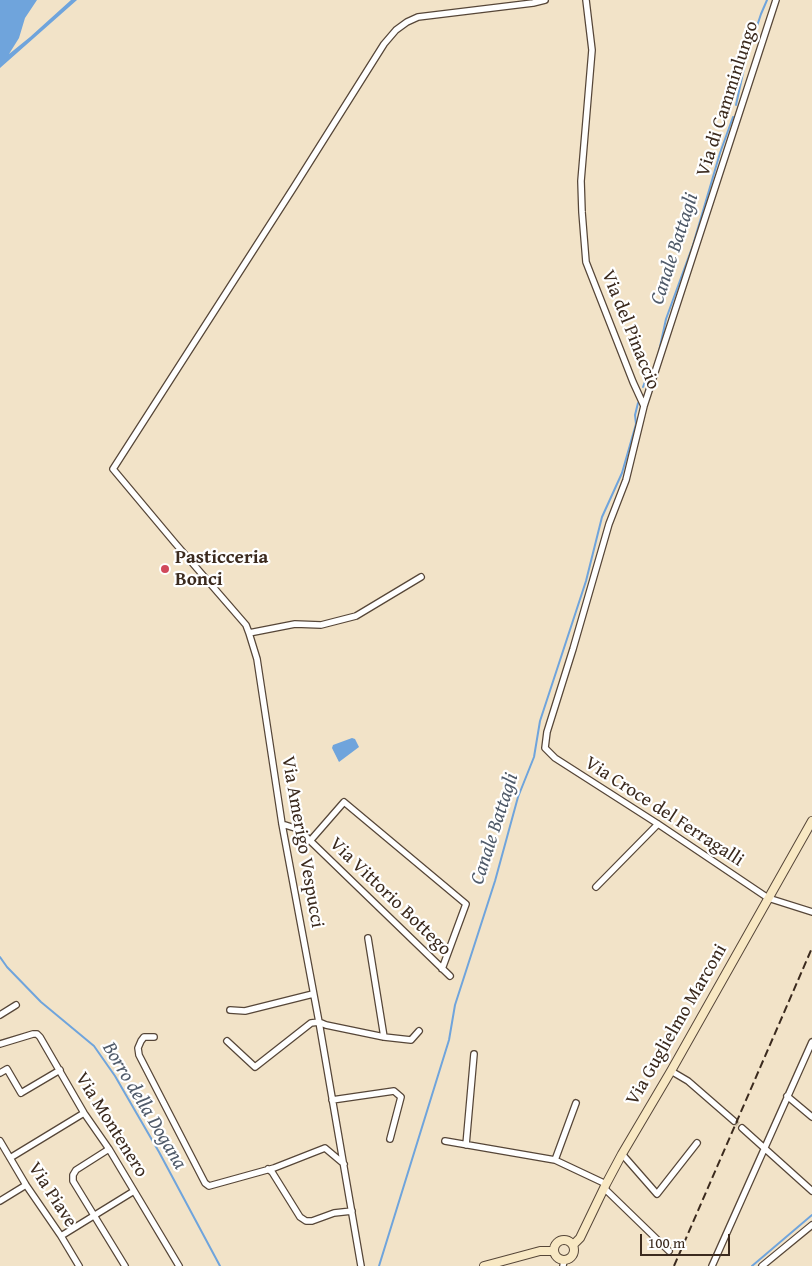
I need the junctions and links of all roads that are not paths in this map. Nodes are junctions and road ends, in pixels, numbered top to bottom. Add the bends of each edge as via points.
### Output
1 (545, 0) edge
2 (586, 0) edge
3 (776, 0) edge
4 (644, 406) junction
5 (421, 577) dead end
6 (249, 633) junction
7 (545, 748) joint
8 (812, 821) edge
9 (282, 824) junction
10 (658, 824) junction
11 (310, 841) junction
12 (596, 887) dead end
13 (768, 898) junction
14 (812, 912) edge
15 (368, 938) dead end
16 (442, 969) junction
17 (450, 976) dead end
18 (313, 994) junction
19 (16, 1005) dead end
20 (230, 1010) dead end
21 (0, 1015) edge
22 (319, 1022) junction
23 (419, 1031) dead end
24 (154, 1037) dead end
25 (384, 1037) junction
26 (227, 1041) dead end
27 (812, 1042) edge
28 (0, 1044) edge
29 (474, 1054) dead end
30 (60, 1070) junction
31 (671, 1070) junction
32 (0, 1073) edge
33 (787, 1096) junction
34 (332, 1100) junction
35 (576, 1103) dead end
36 (84, 1112) junction
37 (812, 1117) edge
38 (734, 1121) tunnel mouth
39 (742, 1128) tunnel mouth
40 (390, 1139) dead end
41 (0, 1141) edge
42 (445, 1141) dead end
43 (696, 1143) dead end
44 (466, 1145) junction
45 (765, 1148) junction
46 (109, 1149) junction
47 (622, 1154) junction
48 (10, 1158) junction
49 (555, 1160) junction
50 (344, 1164) junction
51 (268, 1169) junction
52 (26, 1185) junction
53 (605, 1186) junction
54 (134, 1190) junction
55 (812, 1191) edge
56 (0, 1201) edge
57 (352, 1210) junction
58 (94, 1216) junction
59 (812, 1224) edge
60 (61, 1236) junction
61 (573, 1245) junction
62 (554, 1251) junction
63 (669, 1251) dead end
64 (564, 1263) edge
65 (79, 1266) edge
66 (125, 1266) edge
67 (179, 1266) edge
68 (361, 1266) edge
69 (485, 1266) edge
70 (712, 1266) edge
71 (762, 1266) edge

1 - 6 street, Via Amerigo Vespucci via 418,17 396,30 384,44 113,469
2 - 4 street, Via del Pinaccio via 592,50 581,180 586,262
3 - 4 street, Via di Camminlungo
4 - 7 street, Via del Pinaccio via 626,480 609,524 546,732
5 - 6 street via 356,616 320,625 295,624
6 - 9 street, Via Amerigo Vespucci via 257,659
7 - 10 street, Via Croce del Ferragalli via 555,758
8 - 13 street, Via Guglielmo Marconi
9 - 11 street, Via Vittorio Bottego via 298,829
9 - 18 street, Via Amerigo Vespucci
10 - 12 street
10 - 13 street, Via Croce del Ferragalli
11 - 16 street, Via Vittorio Bottego
11 - 16 street via 344,802 466,904
13 - 14 street, Via Croce del Ferragalli
13 - 31 street, Via Guglielmo Marconi
15 - 25 street
16 - 17 street, Via Vittorio Bottego
18 - 20 street via 246,1011
18 - 22 street, Via Amerigo Vespucci
19 - 21 street
22 - 25 street
22 - 26 street via 311,1023 254,1067
22 - 34 street, Via Amerigo Vespucci
23 - 25 street via 410,1040
24 - 51 street via 144,1037 138,1048 139,1055 205,1183 213,1186
27 - 33 street
28 - 30 street, Via Montenero via 37,1034
29 - 44 street
30 - 32 street via 21,1092 7,1069
30 - 36 street, Via Montenero
31 - 38 street
31 - 47 street, Via Guglielmo Marconi
33 - 37 street
33 - 45 street
34 - 40 street via 394,1091 401,1097
34 - 50 street, Via Amerigo Vespucci
35 - 49 street
36 - 46 street, Via Montenero
36 - 48 street
39 - 45 street
41 - 48 street, Via Piave
42 - 44 street
43 - 47 street via 658,1194
44 - 49 street
45 - 55 street
45 - 70 street
46 - 54 street, Via Montenero
46 - 58 street via 73,1175
47 - 53 street, Via Guglielmo Marconi
48 - 52 street, Via Piave
49 - 53 street
50 - 51 street via 325,1148
50 - 57 street, Via Amerigo Vespucci
51 - 57 street via 306,1221
52 - 56 street
52 - 60 street, Via Piave
53 - 61 street, Via Guglielmo Marconi via 580,1238
53 - 63 street
54 - 58 street
54 - 67 street, Via Montenero
57 - 68 street, Via Amerigo Vespucci
58 - 60 street
58 - 66 street
59 - 71 street
60 - 65 street, Via Piave
61 - 62 street via 560,1241
61 - 64 street via 573,1255
62 - 64 street
62 - 69 street via 540,1251

